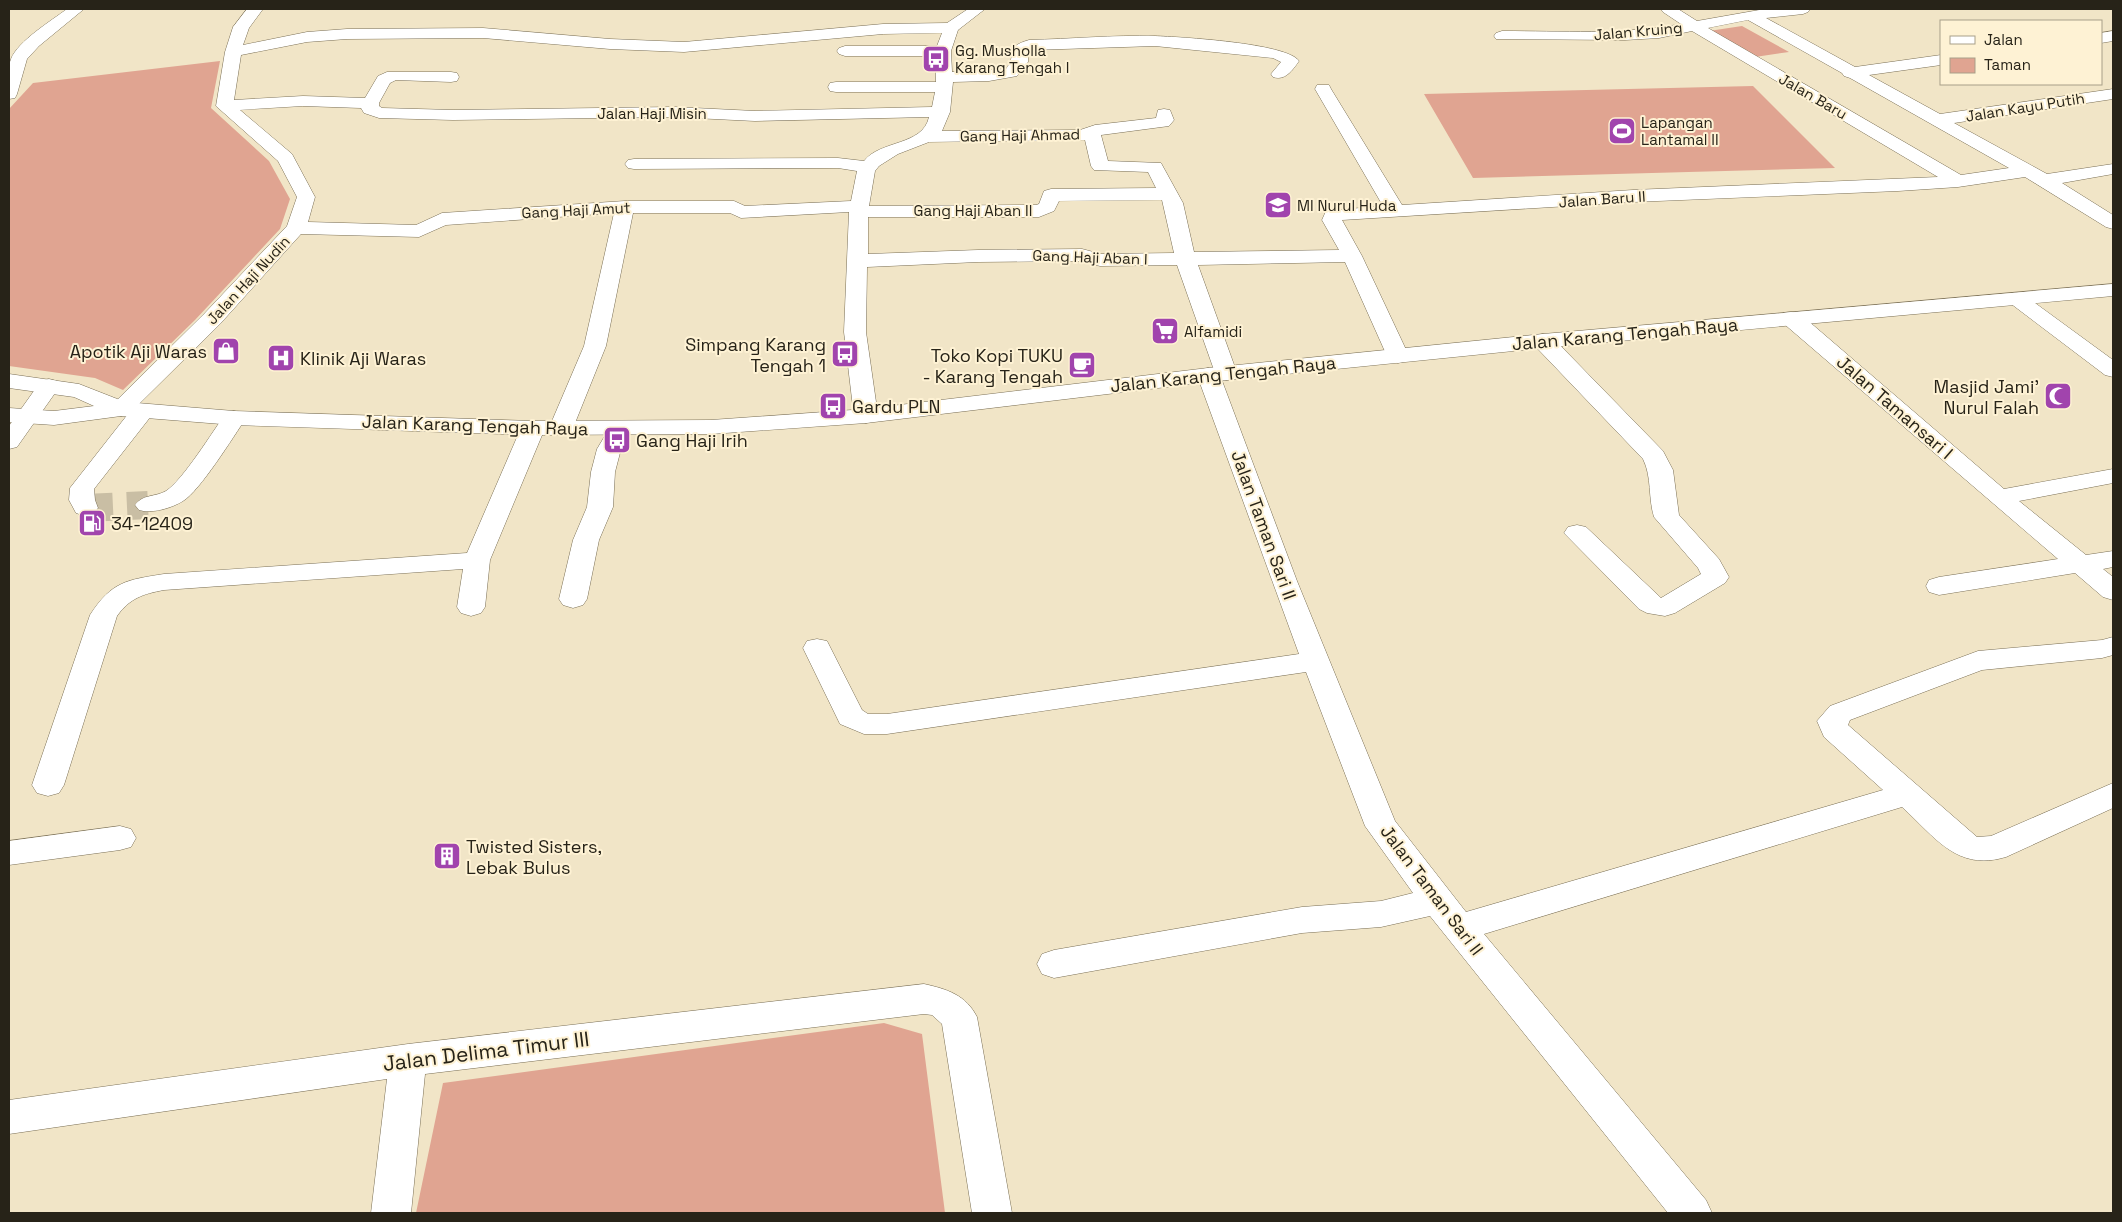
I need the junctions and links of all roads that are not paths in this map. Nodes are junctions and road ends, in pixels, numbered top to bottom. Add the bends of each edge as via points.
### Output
1 (76, 9) edge
2 (255, 9) edge
3 (978, 9) edge
4 (1668, 9) edge
5 (1803, 9) edge
6 (1750, 15) junction
7 (1695, 26) junction
8 (951, 28) junction
9 (1502, 36) dead end
10 (9, 42) edge
11 (33, 43) junction
12 (845, 51) dead end
13 (943, 51) junction
14 (233, 52) junction
15 (1940, 60) edge
16 (1850, 73) junction
17 (1279, 74) dead end
18 (451, 77) dead end
19 (944, 82) junction
20 (836, 87) dead end
21 (1323, 89) dead end
22 (9, 94) edge
23 (2113, 94) edge
24 (370, 103) junction
25 (225, 106) junction
26 (941, 112) junction
27 (1164, 114) dead end
28 (1936, 120) junction
29 (1092, 132) junction
30 (927, 137) junction
31 (634, 164) dead end
32 (868, 167) junction
33 (2113, 169) edge
34 (2026, 170) junction
35 (2044, 180) junction
36 (1958, 181) junction
37 (1168, 194) junction
38 (625, 207) junction
39 (859, 209) junction
40 (1395, 210) junction
41 (2113, 223) edge
42 (296, 228) junction
43 (1352, 256) junction
44 (1185, 258) junction
45 (858, 262) junction
46 (2113, 290) edge
47 (2017, 299) junction
48 (1790, 318) junction
49 (1543, 341) junction
50 (1398, 356) junction
51 (2113, 370) edge
52 (1217, 374) junction
53 (29, 383) edge
54 (132, 410) junction
55 (14, 413) edge
56 (866, 416) junction
57 (234, 418) junction
58 (533, 428) junction
59 (561, 428) junction
60 (620, 429) junction
61 (9, 442) edge
62 (2113, 476) edge
63 (1999, 498) junction
64 (148, 505) tunnel mouth
65 (86, 508) dead end
66 (1577, 533) dead end
67 (2113, 559) edge
68 (476, 560) junction
69 (2082, 565) junction
70 (1939, 586) dead end
71 (2113, 591) edge
72 (573, 599) dead end
73 (471, 606) dead end
74 (2113, 646) edge
75 (817, 648) dead end
76 (1315, 661) junction
77 (48, 786) dead end
78 (1906, 794) junction
79 (2113, 794) edge
80 (120, 838) dead end
81 (9, 853) edge
82 (1436, 901) junction
83 (1459, 928) junction
84 (1054, 964) dead end
85 (408, 1060) junction
86 (9, 1117) edge
87 (391, 1213) edge
88 (992, 1213) edge
89 (1692, 1213) edge

1 - 11 street
2 - 14 street via 242,27
3 - 8 street
4 - 7 street, Jalan Baru
5 - 6 street, Jalan Kruing
6 - 7 street, Jalan Kruing
6 - 16 street
7 - 9 street, Jalan Kruing via 1625,35
7 - 36 street, Jalan Baru
8 - 13 street
8 - 14 street via 883,29 684,47 482,33 347,34 307,37
10 - 11 street
11 - 22 street via 20,58
12 - 13 street
13 - 19 street
14 - 25 street
15 - 16 street
16 - 28 street
17 - 19 street via 1291,61 1277,54 1154,41 1029,45 1020,49 1020,62 1011,73
18 - 24 street via 393,75 384,80
19 - 20 street
19 - 26 street
21 - 40 street
23 - 28 street, Jalan Kayu Putih
24 - 25 street
24 - 26 street, Jalan Haji Misin via 370,109 379,113 453,115 674,112 755,116
25 - 42 street, Jalan Haji Nudin via 286,158 306,197
26 - 30 street via 936,127
27 - 29 street, Gang Haji Ahmad via 1163,122
28 - 34 street
29 - 30 street, Gang Haji Ahmad via 1082,135
29 - 37 street, Jalan Taman Sari II via 1100,166 1155,167
30 - 32 street, Gang Haji Ahmad via 892,150
31 - 32 street via 838,163
32 - 39 street
33 - 35 street
34 - 35 street
34 - 36 street, Jalan Baru II
35 - 41 street
36 - 40 street, Jalan Baru II
37 - 39 street, Gang Haji Aban II via 1051,195 1047,207 1039,211
37 - 44 street, Jalan Taman Sari II
38 - 39 street, Gang Haji Amut via 734,207 741,212
38 - 42 street, Gang Haji Amut via 442,219 419,231
38 - 59 street via 595,346
39 - 45 street
40 - 43 street, Jalan Baru II via 1333,215 1332,220
42 - 54 street, Jalan Haji Nudin
43 - 44 street, Gang Haji Aban I
43 - 50 street, Jalan Baru II
44 - 45 street, Gang Haji Aban I via 1100,260 1082,255 978,256
44 - 52 street, Jalan Taman Sari II
45 - 56 street via 856,332
46 - 47 street, Jalan Karang Tengah Raya
47 - 48 street, Jalan Karang Tengah Raya
47 - 51 street
48 - 49 street, Jalan Karang Tengah Raya
48 - 63 street, Jalan Tamansari I
49 - 50 street, Jalan Karang Tengah Raya
49 - 66 street via 1654,456 1661,470 1667,517 1710,565 1716,577 1665,607 1658,607 1649,603
50 - 52 street, Jalan Karang Tengah Raya
52 - 56 street, Jalan Karang Tengah Raya
52 - 76 street, Jalan Taman Sari II
53 - 54 street, Jalan Karang Tengah Raya via 79,391
53 - 55 street
54 - 55 street, Jalan Karang Tengah Raya via 54,418
54 - 57 street, Jalan Karang Tengah Raya
54 - 65 street, Jalan Haji Nudin via 82,488
55 - 61 street
56 - 60 street, Jalan Karang Tengah Raya via 711,428
57 - 58 street, Jalan Karang Tengah Raya
57 - 64 street via 188,483 174,496
58 - 59 street, Jalan Karang Tengah Raya
58 - 68 street
59 - 60 street, Jalan Karang Tengah Raya
60 - 72 street via 603,472 600,507 586,540
62 - 63 street
63 - 69 street, Jalan Tamansari I
67 - 69 street
68 - 73 street
68 - 77 street via 164,582 129,588 104,615
69 - 70 street
69 - 71 street, Jalan Tamansari I
74 - 78 street via 1978,661 1840,713 1832,721 1835,730
75 - 76 street via 850,717 864,724 886,724
76 - 82 street, Jalan Taman Sari II via 1381,826
78 - 79 street via 1965,845 1982,849 1995,848
78 - 83 street
80 - 81 street
82 - 83 street, Jalan Taman Sari II
82 - 84 street via 1381,914 1302,920
83 - 89 street, Jalan Taman Sari II
85 - 86 street, Jalan Delima Timur III
85 - 87 street
85 - 88 street, Jalan Delima Timur III via 924,999 942,1003 959,1016

